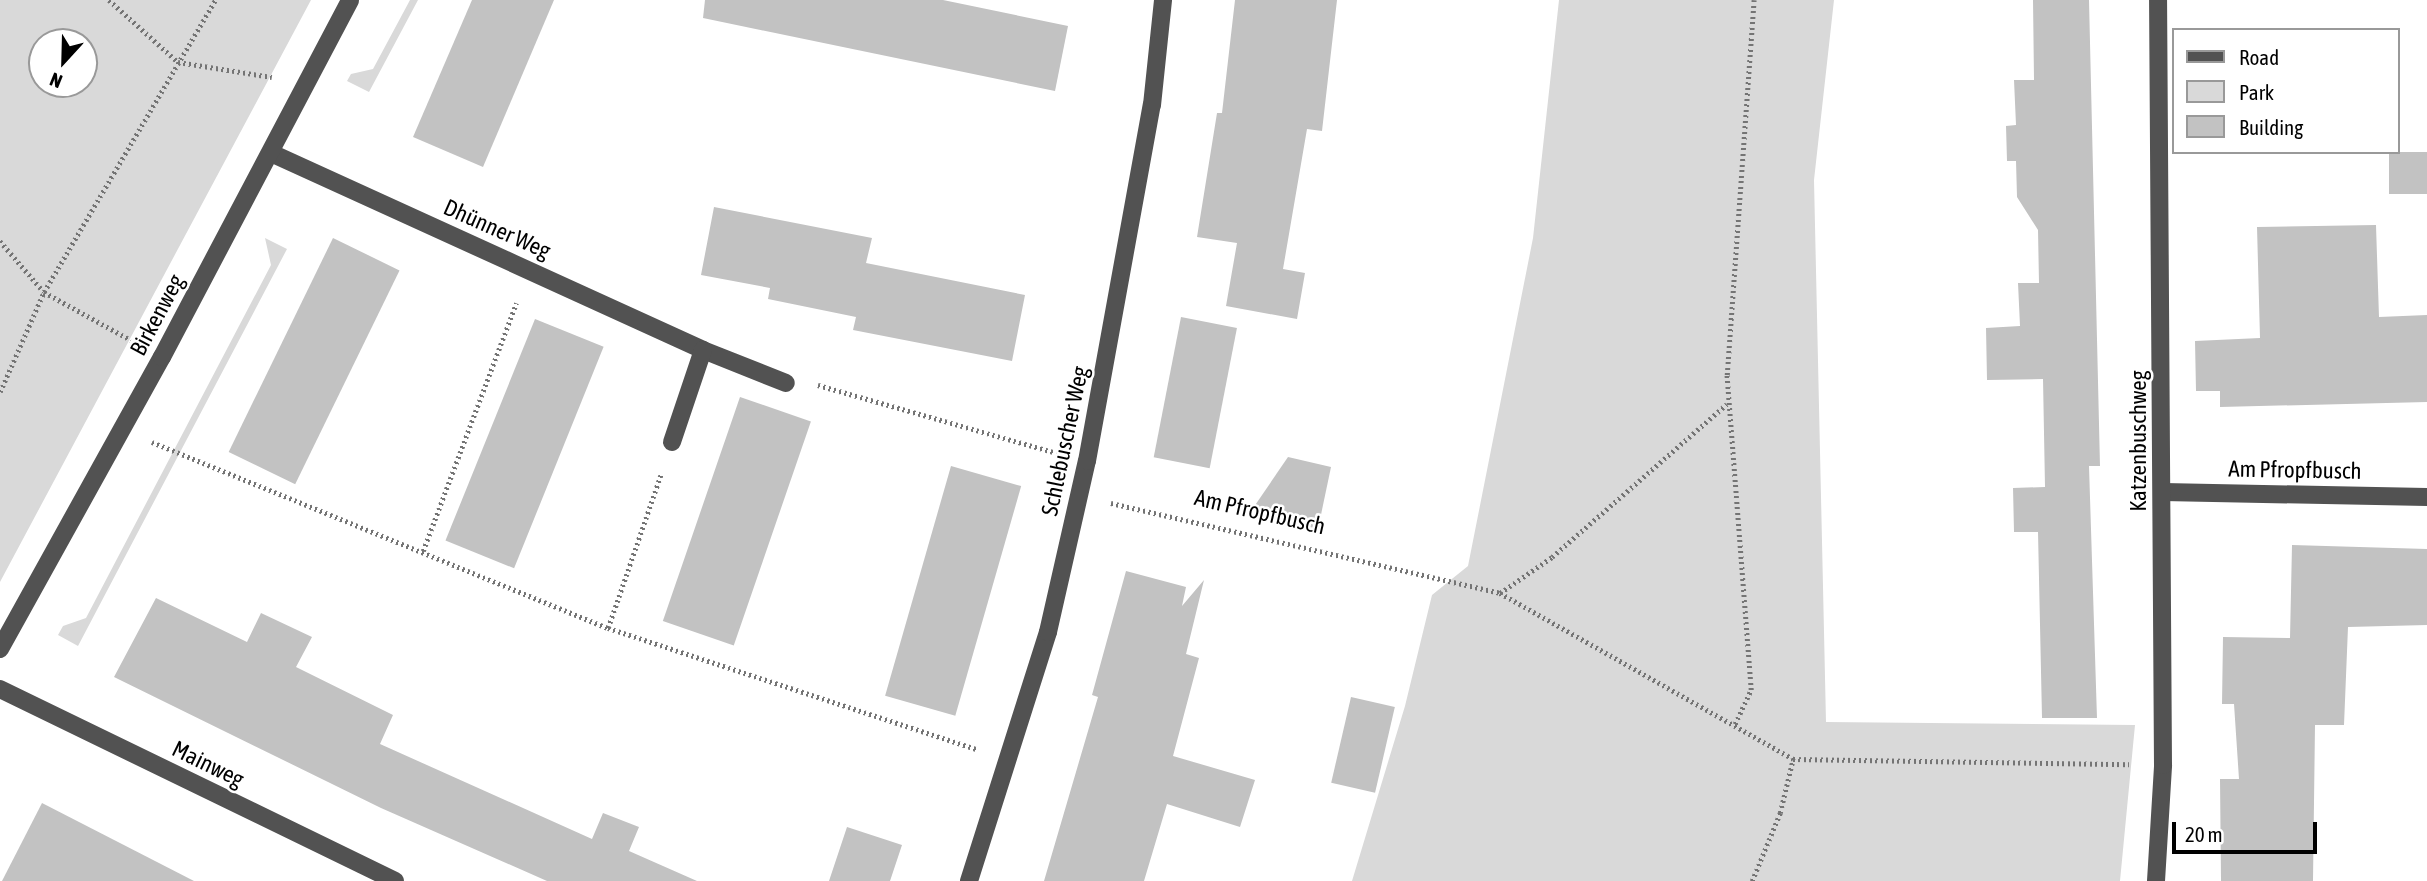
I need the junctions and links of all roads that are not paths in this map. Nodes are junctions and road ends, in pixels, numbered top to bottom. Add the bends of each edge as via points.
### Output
1 (350, 0) edge
2 (1163, 0) edge
3 (2158, 0) edge
4 (271, 153) junction
5 (703, 350) junction
6 (786, 383) road end
7 (673, 442) road end
8 (2163, 492) junction
9 (2427, 498) edge
10 (0, 649) edge
11 (0, 689) edge
12 (396, 881) edge
13 (969, 881) edge
14 (2156, 881) edge

1 - 4 street, Birkenweg
2 - 13 street, Schlebuscher Weg via 1152,105 1087,461 1048,632
3 - 8 street, Katzenbuschweg
4 - 5 street, Dhünner Weg
4 - 10 street, Birkenweg
5 - 6 street, Dhünner Weg
5 - 7 street
8 - 9 street, Am Pfropfbusch
8 - 14 street, Katzenbuschweg via 2164,765
11 - 12 street, Mainweg

